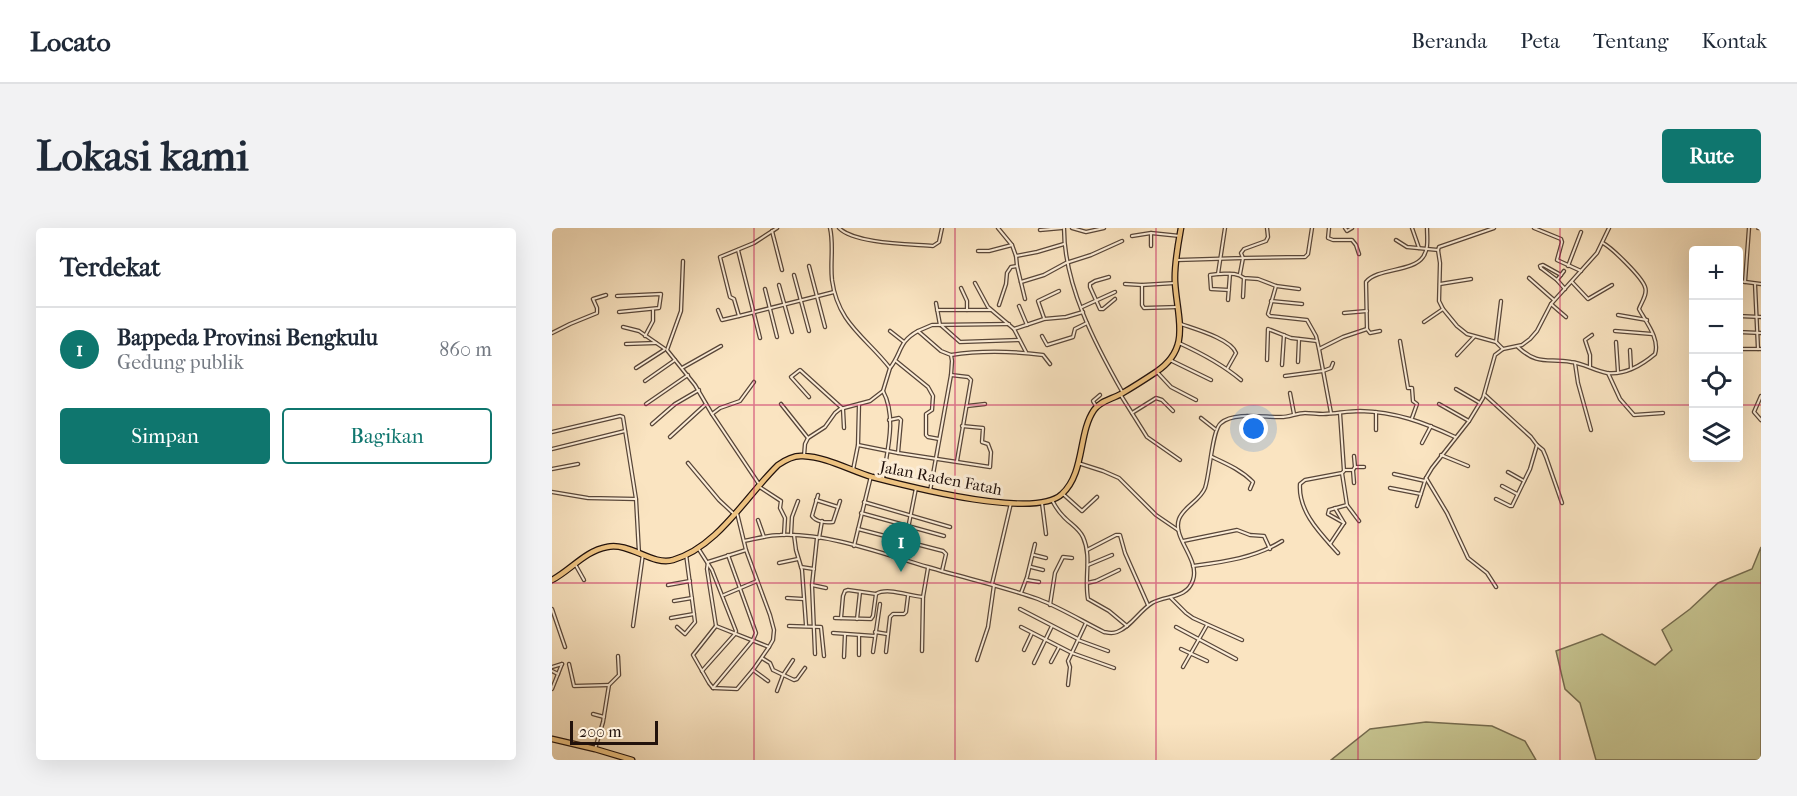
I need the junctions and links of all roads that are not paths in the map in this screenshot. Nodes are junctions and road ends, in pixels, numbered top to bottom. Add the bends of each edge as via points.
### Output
1 (777, 228) edge
2 (830, 228) edge
3 (839, 228) edge
4 (942, 228) edge
5 (998, 228) edge
6 (1063, 228) edge
7 (1072, 228) edge
8 (1104, 228) edge
9 (1181, 228) edge
10 (1226, 228) edge
11 (1267, 228) edge
12 (1312, 228) edge
13 (1329, 228) edge
14 (1345, 228) edge
15 (1352, 228) edge
16 (1412, 228) edge
17 (1427, 228) edge
18 (1494, 228) edge
19 (1534, 228) edge
20 (1609, 228) edge
21 (1749, 228) edge
22 (1040, 230) dead end
23 (772, 231) junction
24 (1581, 232) dead end
25 (1151, 233) junction
26 (1132, 236) dead end
27 (1179, 236) junction
28 (1396, 240) dead end
29 (1122, 241) dead end
30 (1603, 243) junction
31 (1064, 244) junction
32 (1012, 245) junction
33 (1151, 246) dead end
34 (1419, 248) junction
35 (1427, 248) junction
36 (738, 250) junction
37 (1438, 250) junction
38 (978, 251) dead end
39 (1359, 254) dead end
40 (1016, 256) junction
41 (1221, 257) junction
42 (1243, 258) junction
43 (1178, 260) junction
44 (683, 261) dead end
45 (1066, 263) junction
46 (809, 266) dead end
47 (1017, 266) junction
48 (1568, 266) junction
49 (782, 270) dead end
50 (1564, 271) dead end
51 (1581, 271) junction
52 (1230, 273) junction
53 (1218, 274) junction
54 (1240, 274) junction
55 (794, 275) dead end
56 (1561, 275) junction
57 (1109, 277) dead end
58 (1244, 278) junction
59 (1528, 278) dead end
60 (1471, 279) dead end
61 (1557, 280) junction
62 (1021, 282) junction
63 (1572, 282) junction
64 (1745, 282) joint
65 (975, 283) dead end
66 (1175, 283) junction
67 (1125, 284) dead end
68 (1440, 284) junction
69 (1755, 284) junction
70 (1761, 284) edge
71 (779, 285) dead end
72 (1142, 285) junction
73 (1612, 285) dead end
74 (1276, 286) junction
75 (961, 288) dead end
76 (1565, 288) junction
77 (765, 289) dead end
78 (1299, 289) dead end
79 (1229, 290) junction
80 (1059, 291) dead end
81 (834, 292) junction
82 (1115, 292) dead end
83 (606, 295) dead end
84 (618, 296) dead end
85 (817, 297) junction
86 (1243, 297) dead end
87 (1024, 299) dead end
88 (1115, 299) dead end
89 (801, 300) junction
90 (1228, 300) dead end
91 (1554, 300) junction
92 (1095, 301) junction
93 (1271, 301) junction
94 (1501, 301) dead end
95 (936, 303) dead end
96 (1302, 304) dead end
97 (1551, 304) junction
98 (786, 305) junction
99 (999, 305) dead end
100 (1019, 306) dead end
101 (1081, 307) junction
102 (1178, 307) junction
103 (653, 309) junction
104 (771, 309) junction
105 (1443, 309) junction
106 (718, 310) dead end
107 (937, 310) junction
108 (967, 310) junction
109 (991, 310) junction
110 (1366, 311) junction
111 (619, 312) dead end
112 (1083, 312) junction
113 (755, 313) junction
114 (1344, 313) dead end
115 (1618, 315) dead end
116 (739, 316) junction
117 (1743, 316) edge
118 (1757, 316) junction
119 (1761, 316) edge
120 (1566, 317) dead end
121 (1044, 319) junction
122 (1647, 320) junction
123 (1424, 322) dead end
124 (1088, 323) junction
125 (1009, 324) junction
126 (1181, 324) junction
127 (941, 325) junction
128 (1027, 325) junction
129 (623, 327) dead end
130 (825, 327) dead end
131 (1014, 329) junction
132 (1367, 329) junction
133 (809, 331) dead end
134 (890, 331) dead end
135 (918, 331) junction
136 (1380, 331) dead end
137 (1615, 331) dead end
138 (792, 332) dead end
139 (552, 333) edge
140 (1743, 333) edge
141 (1760, 333) edge
142 (1652, 334) junction
143 (1284, 335) junction
144 (1592, 335) dead end
145 (645, 336) junction
146 (1042, 336) dead end
147 (777, 337) dead end
148 (1474, 337) junction
149 (760, 338) dead end
150 (1299, 339) junction
151 (1019, 340) junction
152 (1317, 341) junction
153 (1400, 341) dead end
154 (904, 342) junction
155 (1496, 342) junction
156 (1616, 342) dead end
157 (656, 343) junction
158 (1179, 343) junction
159 (626, 345) dead end
160 (721, 346) dead end
161 (1517, 347) junction
162 (665, 349) junction
163 (1319, 349) junction
164 (1743, 349) edge
165 (1760, 349) edge
166 (1503, 350) junction
167 (1630, 350) dead end
168 (1026, 352) junction
169 (951, 355) junction
170 (1457, 355) dead end
171 (675, 360) junction
172 (1170, 360) junction
173 (1267, 360) dead end
174 (896, 361) junction
175 (1298, 362) dead end
176 (1050, 363) dead end
177 (1334, 363) dead end
178 (1575, 363) junction
179 (1282, 365) dead end
180 (1590, 367) junction
181 (636, 368) dead end
182 (682, 368) junction
183 (890, 368) junction
184 (1227, 369) junction
185 (1631, 369) junction
186 (1323, 371) junction
187 (1157, 372) junction
188 (1618, 372) junction
189 (1608, 373) junction
190 (688, 375) junction
191 (951, 375) junction
192 (1285, 376) dead end
193 (1211, 380) dead end
194 (1241, 380) dead end
195 (645, 381) dead end
196 (754, 382) dead end
197 (1456, 389) dead end
198 (699, 390) junction
199 (883, 391) junction
200 (1121, 393) junction
201 (1290, 393) dead end
202 (1100, 395) dead end
203 (1485, 396) junction
204 (1761, 396) edge
205 (809, 397) dead end
206 (1196, 400) dead end
207 (1480, 403) junction
208 (646, 404) dead end
209 (781, 404) dead end
210 (859, 404) junction
211 (985, 404) dead end
212 (1439, 404) dead end
213 (706, 405) junction
214 (966, 406) junction
215 (1096, 406) junction
216 (843, 409) junction
217 (1173, 411) dead end
218 (1340, 412) junction
219 (1376, 412) junction
220 (1663, 412) dead end
221 (1132, 413) junction
222 (712, 414) junction
223 (1332, 414) junction
224 (1294, 415) junction
225 (1247, 416) junction
226 (1201, 418) dead end
227 (1412, 418) junction
228 (890, 420) junction
229 (1761, 420) edge
230 (1469, 421) junction
231 (652, 424) dead end
232 (962, 426) junction
233 (1431, 426) junction
234 (844, 428) dead end
235 (1216, 429) junction
236 (1376, 430) dead end
237 (1591, 430) dead end
238 (625, 431) junction
239 (552, 432) edge
240 (1455, 436) junction
241 (670, 437) dead end
242 (808, 438) junction
243 (939, 439) junction
244 (1248, 439) dead end
245 (1422, 443) dead end
246 (858, 445) junction
247 (1537, 445) junction
248 (552, 449) edge
249 (887, 450) junction
250 (898, 453) junction
251 (1441, 455) junction
252 (804, 456) junction
253 (1354, 456) dead end
254 (935, 458) junction
255 (1212, 458) junction
256 (1180, 460) dead end
257 (957, 461) junction
258 (688, 463) dead end
259 (578, 464) dead end
260 (1078, 464) junction
261 (1468, 466) dead end
262 (1364, 467) dead end
263 (552, 469) edge
264 (1354, 469) junction
265 (853, 470) junction
266 (1344, 472) junction
267 (1508, 472) dead end
268 (1394, 474) dead end
269 (871, 477) junction
270 (883, 479) junction
271 (1426, 479) junction
272 (1524, 481) junction
273 (1354, 483) dead end
274 (759, 485) junction
275 (1502, 486) dead end
276 (916, 488) junction
277 (1390, 488) dead end
278 (1250, 489) dead end
279 (930, 491) junction
280 (552, 492) edge
281 (1063, 494) junction
282 (1420, 494) junction
283 (1517, 494) junction
284 (818, 495) dead end
285 (1097, 497) dead end
286 (636, 499) junction
287 (1496, 499) dead end
288 (816, 500) junction
289 (1052, 500) junction
290 (798, 501) dead end
291 (840, 501) dead end
292 (864, 502) junction
293 (1011, 503) junction
294 (1042, 503) junction
295 (1562, 503) dead end
296 (1347, 505) junction
297 (1417, 506) dead end
298 (838, 507) junction
299 (1335, 507) junction
300 (735, 513) junction
301 (861, 513) junction
302 (911, 515) junction
303 (758, 520) dead end
304 (822, 521) junction
305 (1359, 521) dead end
306 (1344, 523) junction
307 (909, 525) junction
308 (950, 527) dead end
309 (858, 529) junction
310 (1178, 530) junction
311 (1046, 534) dead end
312 (784, 535) junction
313 (793, 535) junction
314 (945, 536) dead end
315 (764, 537) junction
316 (818, 538) junction
317 (744, 541) junction
318 (1183, 541) junction
319 (907, 542) junction
320 (1282, 542) dead end
321 (1035, 544) dead end
322 (1330, 544) junction
323 (854, 546) junction
324 (698, 548) junction
325 (1270, 549) junction
326 (746, 550) junction
327 (1087, 550) junction
328 (641, 553) junction
329 (1338, 553) dead end
330 (686, 554) junction
331 (728, 555) junction
332 (1033, 555) junction
333 (1112, 555) dead end
334 (1046, 558) dead end
335 (1072, 558) dead end
336 (798, 559) junction
337 (902, 559) junction
338 (708, 562) junction
339 (779, 563) dead end
340 (575, 564) junction
341 (1088, 565) junction
342 (1030, 566) junction
343 (1193, 566) junction
344 (801, 567) junction
345 (928, 568) junction
346 (814, 569) junction
347 (1043, 570) dead end
348 (1119, 570) dead end
349 (942, 571) junction
350 (552, 580) edge
351 (584, 580) dead end
352 (1026, 580) junction
353 (690, 581) junction
354 (757, 581) junction
355 (1039, 582) dead end
356 (1087, 583) junction
357 (668, 585) dead end
358 (812, 585) junction
359 (993, 585) junction
360 (1496, 587) dead end
361 (740, 588) junction
362 (826, 588) dead end
363 (860, 592) junction
364 (876, 594) junction
365 (1020, 594) junction
366 (723, 595) junction
367 (909, 596) junction
368 (923, 597) junction
369 (692, 598) junction
370 (787, 598) dead end
371 (1171, 598) junction
372 (803, 599) junction
373 (674, 601) dead end
374 (880, 604) dead end
375 (1050, 604) junction
376 (1148, 606) junction
377 (552, 609) edge
378 (1020, 609) dead end
379 (694, 614) junction
380 (671, 618) dead end
381 (835, 618) dead end
382 (841, 618) junction
383 (857, 619) junction
384 (1086, 623) junction
385 (806, 625) junction
386 (1207, 625) junction
387 (633, 626) dead end
388 (716, 626) junction
389 (789, 626) dead end
390 (815, 626) junction
391 (1052, 626) junction
392 (1127, 626) junction
393 (677, 627) dead end
394 (1021, 627) dead end
395 (1176, 627) dead end
396 (833, 633) dead end
397 (1032, 633) junction
398 (735, 634) junction
399 (845, 634) junction
400 (860, 634) junction
401 (875, 634) junction
402 (888, 634) junction
403 (1078, 639) junction
404 (1199, 639) junction
405 (753, 640) junction
406 (1045, 640) junction
407 (1242, 640) dead end
408 (565, 647) dead end
409 (769, 647) junction
410 (1059, 647) junction
411 (1181, 649) dead end
412 (1024, 650) dead end
413 (922, 651) dead end
414 (1108, 651) dead end
415 (873, 652) dead end
416 (886, 652) dead end
417 (815, 654) dead end
418 (1072, 654) junction
419 (1191, 654) junction
420 (618, 656) dead end
421 (824, 656) dead end
422 (859, 656) dead end
423 (844, 657) dead end
424 (762, 658) junction
425 (1236, 659) dead end
426 (793, 660) dead end
427 (977, 660) dead end
428 (1207, 661) dead end
429 (1051, 662) dead end
430 (1034, 663) dead end
431 (570, 664) dead end
432 (1183, 667) dead end
433 (805, 668) dead end
434 (1114, 668) dead end
435 (552, 669) edge
436 (753, 670) junction
437 (702, 671) junction
438 (558, 674) junction
439 (783, 675) junction
440 (768, 681) dead end
441 (609, 685) junction
442 (1068, 685) dead end
443 (552, 688) edge
444 (713, 688) junction
445 (777, 690) dead end
446 (593, 714) dead end
447 (604, 717) junction
448 (552, 739) edge
449 (595, 749) junction
450 (632, 760) edge

1 - 23 street
2 - 81 street
3 - 4 street via 860,238 933,246 939,242
5 - 32 street
6 - 22 street
6 - 31 street
7 - 8 street via 1086,232
9 - 27 highway
10 - 41 street
11 - 42 street via 1266,241 1244,249
12 - 42 street via 1305,257
13 - 39 street via 1329,239 1352,240
14 - 15 street
16 - 34 street
17 - 35 street
18 - 37 street
19 - 48 street via 1561,239 1557,260
20 - 30 street
21 - 64 street
23 - 36 street
23 - 49 street
24 - 48 street
25 - 26 street
25 - 27 street
25 - 33 street
27 - 43 highway
28 - 34 street via 1407,248
29 - 45 street
30 - 51 street
30 - 122 street via 1645,285 1640,309
31 - 40 street
31 - 45 street
32 - 38 street
32 - 40 street
34 - 35 street
35 - 37 street
35 - 110 street via 1421,259 1368,278
36 - 113 street
36 - 116 street via 720,259
37 - 68 street
40 - 47 street
41 - 42 street
41 - 43 street
41 - 53 street
42 - 54 street
43 - 66 highway
44 - 162 street via 681,311
45 - 62 street
45 - 101 street
46 - 85 street
47 - 62 street
47 - 99 street via 1007,273
48 - 51 street
50 - 56 street
51 - 63 street
52 - 53 street
52 - 54 street
52 - 79 street
53 - 79 street via 1211,274 1210,288
54 - 58 street
55 - 89 street
56 - 61 street
56 - 61 street via 1540,266
57 - 92 street via 1090,284
58 - 74 street
58 - 86 street
59 - 91 street
60 - 68 street
61 - 76 street
62 - 87 street
63 - 73 street via 1588,299
63 - 76 street
64 - 69 street
65 - 109 street
66 - 72 street
66 - 102 highway
67 - 72 street
68 - 105 street via 1439,301
69 - 70 street
69 - 118 street
71 - 98 street
72 - 102 street via 1144,308
74 - 78 street
74 - 93 street
75 - 108 street
76 - 91 street
77 - 104 street
79 - 90 street
80 - 121 street via 1038,301
81 - 85 street
81 - 183 street via 851,327
82 - 92 street
83 - 139 street via 592,299 597,313
84 - 103 street via 661,294 660,308
85 - 89 street
85 - 130 street
88 - 92 street via 1101,309
89 - 98 street
89 - 133 street
91 - 97 street
92 - 101 street
93 - 96 street
93 - 152 street via 1270,316 1307,320
94 - 155 street
95 - 107 street
97 - 120 street
97 - 161 street via 1537,331
98 - 104 street
98 - 138 street
100 - 128 street
101 - 112 street
102 - 126 highway
103 - 111 street
103 - 145 street via 653,321
104 - 113 street
104 - 147 street
105 - 123 street
105 - 148 street via 1456,326
106 - 116 street via 723,320
107 - 108 street
107 - 127 street
108 - 109 street
109 - 125 street
110 - 114 street
110 - 132 street
112 - 121 street
112 - 124 street
113 - 116 street
113 - 149 street
115 - 122 street
117 - 118 street
118 - 119 street
118 - 141 street
121 - 128 street
122 - 142 street
124 - 146 street via 1075,328 1073,337 1065,340 1047,345
124 - 200 street
125 - 127 street
125 - 131 street
126 - 158 highway
126 - 184 street via 1233,348 1236,353
127 - 135 street
127 - 151 street via 960,342
128 - 131 street
129 - 145 street
131 - 151 street
132 - 136 street
132 - 163 street
134 - 154 street
135 - 154 street
135 - 169 street
137 - 142 street
140 - 141 street
141 - 165 street
142 - 185 street via 1655,353
143 - 150 street
143 - 173 street via 1268,329
143 - 179 street
144 - 180 street via 1585,340
145 - 157 street
148 - 155 street
148 - 170 street
150 - 152 street
150 - 175 street
151 - 168 street
152 - 163 street
153 - 227 street via 1408,388 1413,388 1416,404
154 - 174 street
155 - 166 street
156 - 188 street
157 - 159 street
157 - 162 street
158 - 172 highway
158 - 184 street
160 - 182 street
161 - 166 street
161 - 178 street via 1531,357
162 - 171 street
162 - 181 street
163 - 186 street
164 - 165 street
166 - 203 street via 1494,358
167 - 185 street
168 - 169 street
168 - 176 street via 1043,355
169 - 191 street
171 - 182 street
171 - 195 street
172 - 187 highway
172 - 193 street
174 - 183 street
174 - 243 street via 932,392 926,435
177 - 186 street
178 - 180 street
178 - 237 street
180 - 189 street
182 - 190 street
183 - 199 street
184 - 194 street
185 - 188 street
186 - 192 street
186 - 223 street
187 - 200 highway
187 - 206 street via 1171,387
188 - 189 street
189 - 220 street via 1620,399 1634,415
190 - 198 street
190 - 208 street
191 - 214 street via 971,380
191 - 243 street
196 - 222 street via 740,401
197 - 207 street
198 - 213 street
198 - 231 street
199 - 210 street
199 - 228 street
200 - 215 highway
200 - 221 street
201 - 224 street
202 - 215 street via 1093,401
203 - 207 street
203 - 247 street
204 - 229 street via 1754,412
205 - 216 street via 791,377 800,370
207 - 230 street
209 - 242 street
210 - 216 street
210 - 246 street
211 - 214 street
212 - 230 street
213 - 222 street
213 - 241 street
214 - 232 street
215 - 260 highway
216 - 234 street
216 - 242 street
217 - 221 street via 1156,398
218 - 219 street
218 - 223 street
218 - 266 street
219 - 227 street
219 - 236 street
221 - 256 street via 1148,438
222 - 274 street
223 - 224 street
224 - 225 street
225 - 235 street via 1225,420
225 - 244 street
226 - 235 street
227 - 233 street
228 - 249 street
228 - 250 street via 901,420
230 - 240 street
232 - 257 street
232 - 257 street via 983,428 982,442 990,447 990,467
233 - 240 street
233 - 245 street
235 - 255 street
238 - 239 street via 621,416
238 - 248 street
238 - 286 street
240 - 251 street
242 - 252 street
243 - 254 street
246 - 249 street
246 - 265 street
247 - 272 street
247 - 295 street via 1543,450
249 - 250 street
249 - 270 street
250 - 254 street
251 - 261 street
251 - 271 street
252 - 265 highway, Jalan Raden Fatah
252 - 274 highway via 780,463
253 - 264 street
254 - 257 street
254 - 279 street
255 - 278 street via 1233,466 1250,479
255 - 310 street via 1205,488 1181,515
258 - 300 street
259 - 263 street
260 - 281 highway
260 - 310 street via 1119,478 1153,512
262 - 264 street
264 - 266 street
264 - 273 street
265 - 269 highway, Jalan Raden Fatah
266 - 296 street
266 - 322 street via 1300,484 1310,519
267 - 272 street
268 - 271 street
269 - 270 highway, Jalan Raden Fatah
269 - 292 street
270 - 276 highway, Jalan Raden Fatah
271 - 282 street
271 - 360 street via 1468,558
272 - 283 street
274 - 300 highway
274 - 312 street via 781,502
275 - 283 street
276 - 279 highway, Jalan Raden Fatah
276 - 302 street
277 - 282 street
279 - 293 highway, Jalan Raden Fatah
280 - 286 street
281 - 285 street via 1082,511
281 - 289 highway, Jalan Raden Fatah
282 - 297 street
283 - 287 street via 1511,506
284 - 288 street
286 - 328 street
288 - 298 street
288 - 304 street via 812,516
289 - 294 highway, Jalan Raden Fatah
289 - 327 street via 1081,534
290 - 313 street via 792,518
291 - 298 street
292 - 301 street
292 - 302 street
293 - 294 highway, Jalan Raden Fatah
293 - 359 street
294 - 311 street
296 - 299 street
296 - 305 street
298 - 304 street via 832,522
299 - 306 street
299 - 306 street via 1328,514
300 - 317 street
300 - 324 highway
301 - 307 street
301 - 309 street
302 - 307 street
302 - 308 street
303 - 315 street
304 - 316 street
306 - 322 street
307 - 314 street
307 - 319 street
309 - 319 street
309 - 323 street
310 - 318 street
312 - 313 street
312 - 315 street
313 - 316 street
313 - 336 street
315 - 317 street
316 - 323 street
316 - 346 street
317 - 326 street
318 - 325 street via 1237,530 1264,536
318 - 343 street
319 - 337 street
319 - 349 street via 945,552
320 - 325 street
321 - 332 street
322 - 329 street
323 - 337 street
324 - 330 highway
324 - 338 street
325 - 343 street
326 - 331 street
326 - 354 street
327 - 341 street
327 - 376 street via 1120,535
328 - 330 highway via 667,561
328 - 340 highway via 608,546
328 - 387 street
330 - 353 street
331 - 338 street
331 - 361 street
332 - 334 street
332 - 342 street
333 - 341 street
335 - 375 street via 1063,557 1056,569
336 - 339 street
336 - 344 street
337 - 345 street
338 - 366 street
338 - 388 street
340 - 350 highway
340 - 351 street
341 - 356 street
342 - 347 street
342 - 352 street
343 - 371 street via 1188,588
344 - 346 street
344 - 372 street
345 - 349 street
345 - 368 street
346 - 358 street
348 - 356 street
349 - 359 street
352 - 355 street
352 - 365 street
353 - 357 street
353 - 369 street
354 - 361 street
354 - 409 street via 772,621
356 - 392 street via 1088,599
358 - 362 street
358 - 390 street
359 - 365 street
359 - 427 street via 988,627
361 - 366 street
361 - 405 street via 756,629
363 - 364 street
363 - 382 street via 844,592
363 - 383 street
364 - 367 street via 884,590
364 - 383 street via 872,618
365 - 375 street
366 - 398 street
367 - 368 street
367 - 402 street via 906,612 891,616
368 - 413 street
369 - 373 street
369 - 379 street
370 - 372 street
371 - 376 street
371 - 386 street via 1186,614
372 - 385 street
374 - 401 street
375 - 384 street
376 - 392 street
377 - 408 street
378 - 391 street
379 - 380 street
379 - 393 street via 695,624 687,633
381 - 382 street
382 - 383 street
384 - 392 street via 1112,633
384 - 403 street
385 - 389 street
385 - 390 street
386 - 404 street
386 - 407 street
388 - 398 street
388 - 437 street via 693,654
390 - 417 street
390 - 421 street via 822,629
391 - 403 street
391 - 406 street
394 - 397 street
395 - 404 street
396 - 399 street
397 - 406 street
397 - 412 street
398 - 405 street
398 - 437 street
399 - 400 street
399 - 423 street
400 - 401 street
400 - 422 street
401 - 402 street
401 - 415 street
402 - 416 street
403 - 414 street
403 - 418 street
404 - 419 street
404 - 425 street
405 - 409 street
405 - 444 street
406 - 410 street
406 - 430 street
409 - 424 street
410 - 418 street
410 - 429 street
411 - 419 street
418 - 434 street
418 - 442 street via 1068,661
419 - 428 street
419 - 432 street
420 - 441 street via 619,677
424 - 436 street
424 - 439 street
426 - 439 street
431 - 441 street via 575,687
433 - 439 street via 795,680
435 - 438 street
435 - 438 street via 562,663
436 - 440 street
436 - 444 street via 737,689
437 - 444 street
438 - 443 street
439 - 445 street
441 - 447 street
446 - 447 street
447 - 449 street
448 - 449 highway
449 - 450 highway

